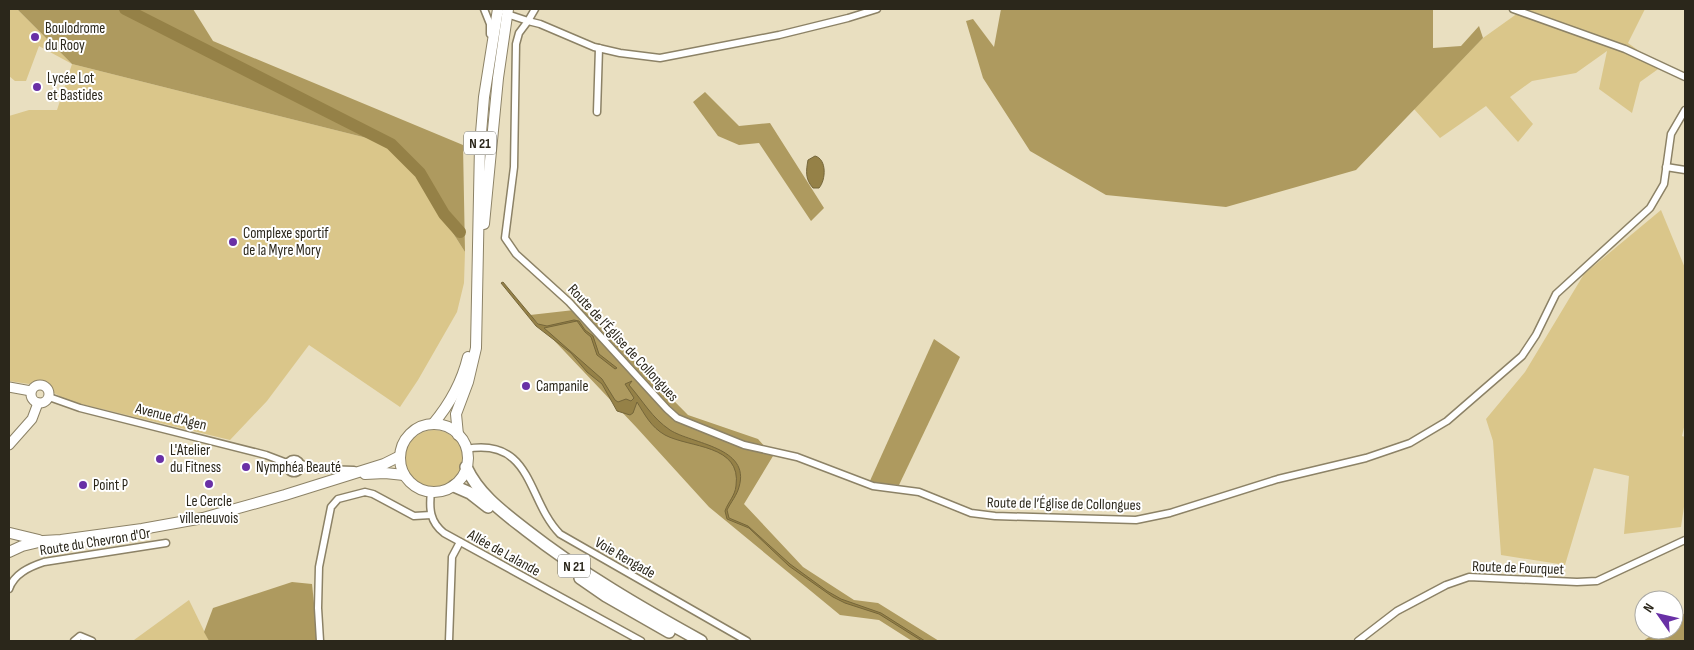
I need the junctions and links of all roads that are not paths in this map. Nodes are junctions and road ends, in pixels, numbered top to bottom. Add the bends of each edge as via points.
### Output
1 (484, 9) edge
2 (535, 9) edge
3 (877, 9) edge
4 (1513, 9) edge
5 (504, 10) edge
6 (528, 21) junction
7 (599, 48) junction
8 (490, 56) junction
9 (1685, 77) edge
10 (1685, 110) edge
11 (597, 112) dead end
12 (1666, 167) junction
13 (1685, 170) edge
14 (478, 279) junction
15 (476, 322) junction
16 (9, 387) edge
17 (31, 391) junction
18 (49, 396) junction
19 (38, 403) junction
20 (433, 424) junction
21 (458, 435) junction
22 (9, 445) edge
23 (466, 449) junction
24 (400, 456) junction
25 (287, 463) junction
26 (301, 464) junction
27 (466, 468) junction
28 (365, 470) junction
29 (404, 475) junction
30 (347, 476) junction
31 (454, 486) junction
32 (431, 492) junction
33 (431, 515) junction
34 (9, 532) edge
35 (1685, 540) edge
36 (43, 541) junction
37 (460, 542) junction
38 (166, 543) dead end
39 (9, 552) edge
40 (9, 590) edge
41 (74, 641) edge
42 (92, 641) edge
43 (320, 641) edge
44 (449, 641) edge
45 (641, 641) edge
46 (685, 641) edge
47 (701, 641) edge
48 (747, 641) edge
49 (1358, 641) edge

1 - 8 street via 490,24
2 - 6 street
3 - 7 street via 779,35 660,58
4 - 9 street via 1625,49
5 - 6 street
5 - 8 main road, N 21
5 - 14 main road, N 21
6 - 7 street
6 - 12 street, Route de l’Église de Collongues via 519,32 516,44 514,167 505,238 516,254 568,302 677,418 744,445 797,457 873,486 919,492 972,513 995,516 1136,520 1170,513 1278,479 1366,458 1410,443 1446,421 1522,356 1556,294 1650,208 1664,184
7 - 11 street
8 - 14 main road, N 21 via 480,145
10 - 12 street, Route de l’Église de Collongues via 1671,134
12 - 13 street
14 - 15 main road, N 21
15 - 20 main road, N 21 via 457,388
15 - 21 main road, N 21 via 473,365 456,414
16 - 17 main road
17 - 18 main road via 38,385 44,385
17 - 19 main road
18 - 19 main road
18 - 25 street, Avenue d'Agen via 80,408
19 - 22 main road via 32,419
20 - 21 main road via 442,425
20 - 24 main road via 413,432 406,439
21 - 23 main road
23 - 27 main road
23 - 48 street, Voie Rengade via 497,450 522,467 546,518 560,534
24 - 28 main road
24 - 29 main road
25 - 26 street via 296,459
25 - 26 street via 287,469 292,473 298,472
26 - 28 street via 319,469
27 - 31 main road
27 - 47 highway, N 21 via 488,498 542,542 611,589
28 - 30 main road
29 - 30 main road
29 - 32 main road via 417,488
30 - 36 main road via 203,518
31 - 32 main road
31 - 46 highway, N 21 via 478,499 584,582
32 - 33 street
33 - 37 street, Allée de Lalande via 438,529
33 - 43 street via 414,516 365,492 338,498 334,502 319,567
34 - 36 main road
34 - 39 main road
35 - 49 street, Route de Fourquet via 1597,581 1469,577 1446,584 1397,611
36 - 39 main road
37 - 44 street via 452,557
37 - 45 street, Allée de Lalande
38 - 40 street, Route du Chevron d'Or via 44,562 19,575
41 - 42 street via 80,636

